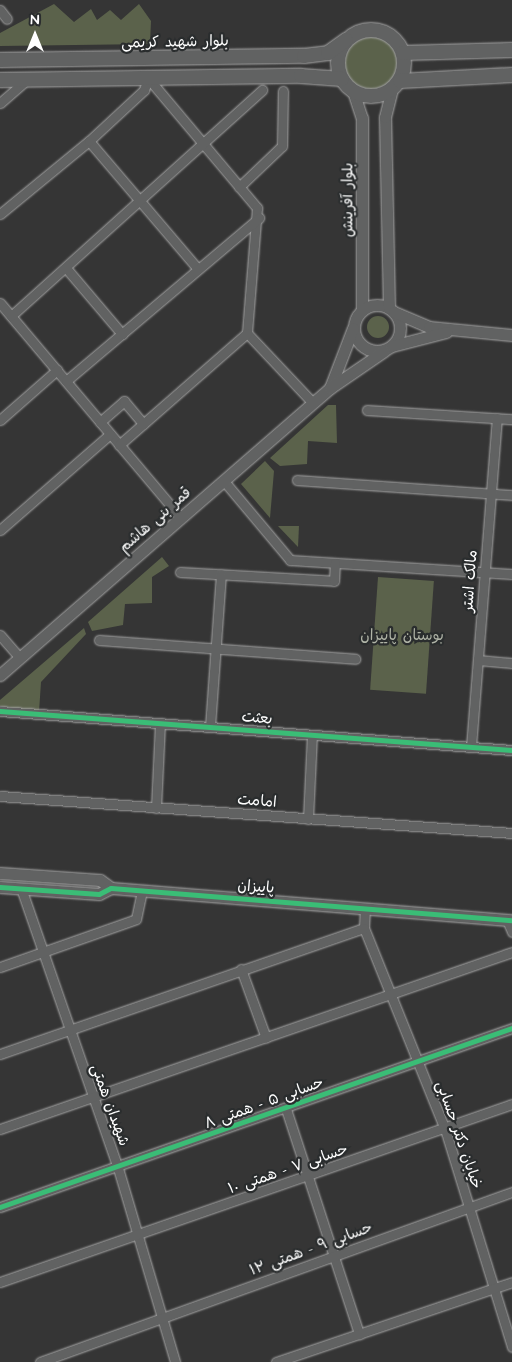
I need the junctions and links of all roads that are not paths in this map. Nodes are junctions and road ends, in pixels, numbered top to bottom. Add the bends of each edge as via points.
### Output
1 (0, 10) edge
2 (7, 19) dead end
3 (346, 40) junction
4 (512, 50) edge
5 (443, 52) junction
6 (403, 53) junction
7 (304, 56) junction
8 (0, 60) edge
9 (512, 75) edge
10 (302, 76) junction
11 (440, 76) junction
12 (148, 78) junction
13 (0, 80) edge
14 (27, 80) junction
15 (342, 80) junction
16 (396, 84) junction
17 (262, 90) dead end
18 (283, 91) dead end
19 (353, 91) junction
20 (0, 103) edge
21 (89, 140) junction
22 (204, 147) junction
23 (239, 187) junction
24 (141, 202) junction
25 (0, 214) edge
26 (259, 218) junction
27 (66, 268) junction
28 (198, 269) junction
29 (1, 305) edge
30 (391, 309) junction
31 (362, 310) junction
32 (11, 316) junction
33 (353, 328) junction
34 (453, 331) junction
35 (246, 333) junction
36 (122, 334) junction
37 (512, 335) edge
38 (388, 348) junction
39 (57, 370) junction
40 (66, 381) junction
41 (330, 388) junction
42 (313, 403) junction
43 (368, 410) dead end
44 (497, 418) junction
45 (512, 419) edge
46 (0, 420) edge
47 (100, 422) junction
48 (143, 424) junction
49 (110, 434) junction
50 (119, 445) junction
51 (224, 480) junction
52 (297, 480) dead end
53 (491, 494) junction
54 (512, 495) edge
55 (181, 518) junction
56 (0, 530) edge
57 (335, 563) junction
58 (180, 572) dead end
59 (485, 572) junction
60 (221, 574) junction
61 (512, 574) edge
62 (0, 635) edge
63 (99, 640) dead end
64 (216, 648) junction
65 (19, 657) junction
66 (355, 658) dead end
67 (478, 660) junction
68 (512, 663) edge
69 (0, 675) edge
70 (0, 712) edge
71 (160, 724) junction
72 (210, 727) junction
73 (312, 735) junction
74 (471, 747) junction
75 (512, 750) edge
76 (0, 796) edge
77 (156, 808) junction
78 (308, 819) junction
79 (512, 833) edge
80 (0, 873) edge
81 (24, 874) junction
82 (0, 887) edge
83 (21, 888) junction
84 (111, 888) junction
85 (142, 891) junction
86 (366, 908) junction
87 (509, 920) edge
88 (364, 928) junction
89 (512, 932) edge
90 (44, 952) junction
91 (512, 952) edge
92 (0, 967) edge
93 (241, 969) junction
94 (391, 994) junction
95 (512, 1028) edge
96 (70, 1029) junction
97 (266, 1038) junction
98 (0, 1054) edge
99 (418, 1062) junction
100 (92, 1098) junction
101 (512, 1104) edge
102 (286, 1109) junction
103 (0, 1129) edge
104 (446, 1129) junction
105 (118, 1168) junction
106 (308, 1177) junction
107 (512, 1192) edge
108 (0, 1208) edge
109 (469, 1208) junction
110 (140, 1235) junction
111 (333, 1255) junction
112 (0, 1282) edge
113 (512, 1282) edge
114 (496, 1288) junction
115 (163, 1318) junction
116 (358, 1334) junction
117 (512, 1346) edge
118 (40, 1362) edge
119 (175, 1362) edge
120 (276, 1362) edge

1 - 2 street
3 - 6 main road via 373,29 392,36
3 - 7 main road, بلوار شهید کریمی via 328,53
3 - 15 main road via 338,59
4 - 5 main road
5 - 6 main road
5 - 11 main road via 434,63
6 - 16 main road
7 - 8 main road, بلوار شهید کریمی
7 - 10 main road via 314,60 315,70
9 - 11 main road
10 - 12 main road
10 - 15 main road
11 - 16 main road
12 - 14 main road
12 - 21 street via 144,90
12 - 22 street
13 - 14 main road
14 - 20 street
15 - 19 main road
16 - 19 main road via 370,96
16 - 30 street via 385,116
17 - 22 street
18 - 23 street via 282,146
19 - 31 street, بلوار آفرینش via 362,118
21 - 24 street
21 - 25 street
22 - 23 street
22 - 24 street
23 - 26 street
24 - 27 street
24 - 28 street
26 - 28 street
26 - 35 street
27 - 32 street
27 - 36 street
28 - 36 street
29 - 32 street
30 - 31 street via 375,305
30 - 34 street via 416,323
30 - 38 street via 401,328
31 - 33 street
32 - 39 street
33 - 38 street via 363,347
33 - 41 street
34 - 37 street
34 - 38 street
35 - 42 street
35 - 48 street
36 - 40 street
38 - 41 street, قمر بنی هاشم
39 - 40 street
39 - 46 street
40 - 47 street
41 - 42 street, قمر بنی هاشم
42 - 51 street, قمر بنی هاشم
43 - 44 street
44 - 45 street
44 - 53 street, مالک اشتر
47 - 48 street via 124,402
47 - 49 street
48 - 50 street
49 - 50 street
49 - 56 street
50 - 55 street
51 - 55 street, قمر بنی هاشم
51 - 57 street via 290,560
52 - 53 street
53 - 54 street
53 - 59 street, مالک اشتر
55 - 65 street, قمر بنی هاشم
57 - 59 street
57 - 60 street via 334,581
58 - 60 street
59 - 61 street
59 - 67 street, مالک اشتر
60 - 64 street
62 - 65 street
63 - 64 street
64 - 66 street
64 - 72 street
65 - 69 street, قمر بنی هاشم
67 - 68 street
67 - 74 street, مالک اشتر
70 - 71 street, بعثت
71 - 72 street, بعثت
71 - 77 street
72 - 73 street, بعثت
73 - 74 street, بعثت
73 - 78 street
74 - 75 street, بعثت
76 - 77 street, امامت
77 - 78 street, امامت
78 - 79 street, امامت
80 - 81 street, پاییزان
81 - 83 street
81 - 84 street, پاییزان via 100,880
82 - 83 street, پاییزان
83 - 84 street, پاییزان via 99,894
83 - 90 street, شهیدان همتی
84 - 85 street, پاییزان
85 - 86 street, پاییزان
85 - 90 street via 136,919
86 - 87 street, پاییزان
86 - 88 street, خیابان دکتر حسابی
87 - 89 street
88 - 93 street
88 - 94 street, خیابان دکتر حسابی
90 - 92 street
90 - 96 street, شهیدان همتی
91 - 94 street
93 - 96 street
93 - 97 street
94 - 97 street
94 - 99 street, خیابان دکتر حسابی
95 - 99 street, حسابی ۵ - همتی ۸
96 - 98 street
96 - 100 street, شهیدان همتی
97 - 100 street
99 - 102 street, حسابی ۵ - همتی ۸
99 - 104 street, خیابان دکتر حسابی
100 - 103 street
100 - 105 street, شهیدان همتی
101 - 104 street, حسابی ۷ - همتی ۱۰
102 - 105 street, حسابی ۵ - همتی ۸
102 - 106 street
104 - 106 street, حسابی ۷ - همتی ۱۰
104 - 109 street, خیابان دکتر حسابی
105 - 108 street, حسابی ۵ - همتی ۸
105 - 110 street, شهیدان همتی
106 - 110 street, حسابی ۷ - همتی ۱۰
106 - 111 street
107 - 109 street, حسابی ۹ - همتی ۱۲
109 - 111 street, حسابی ۹ - همتی ۱۲
109 - 114 street, خیابان دکتر حسابی
110 - 112 street, حسابی ۷ - همتی ۱۰
110 - 115 street, شهیدان همتی
111 - 115 street, حسابی ۹ - همتی ۱۲
111 - 116 street
113 - 114 street
114 - 116 street
114 - 117 street, خیابان دکتر حسابی
115 - 118 street, حسابی ۹ - همتی ۱۲
115 - 119 street, شهیدان همتی
116 - 120 street

